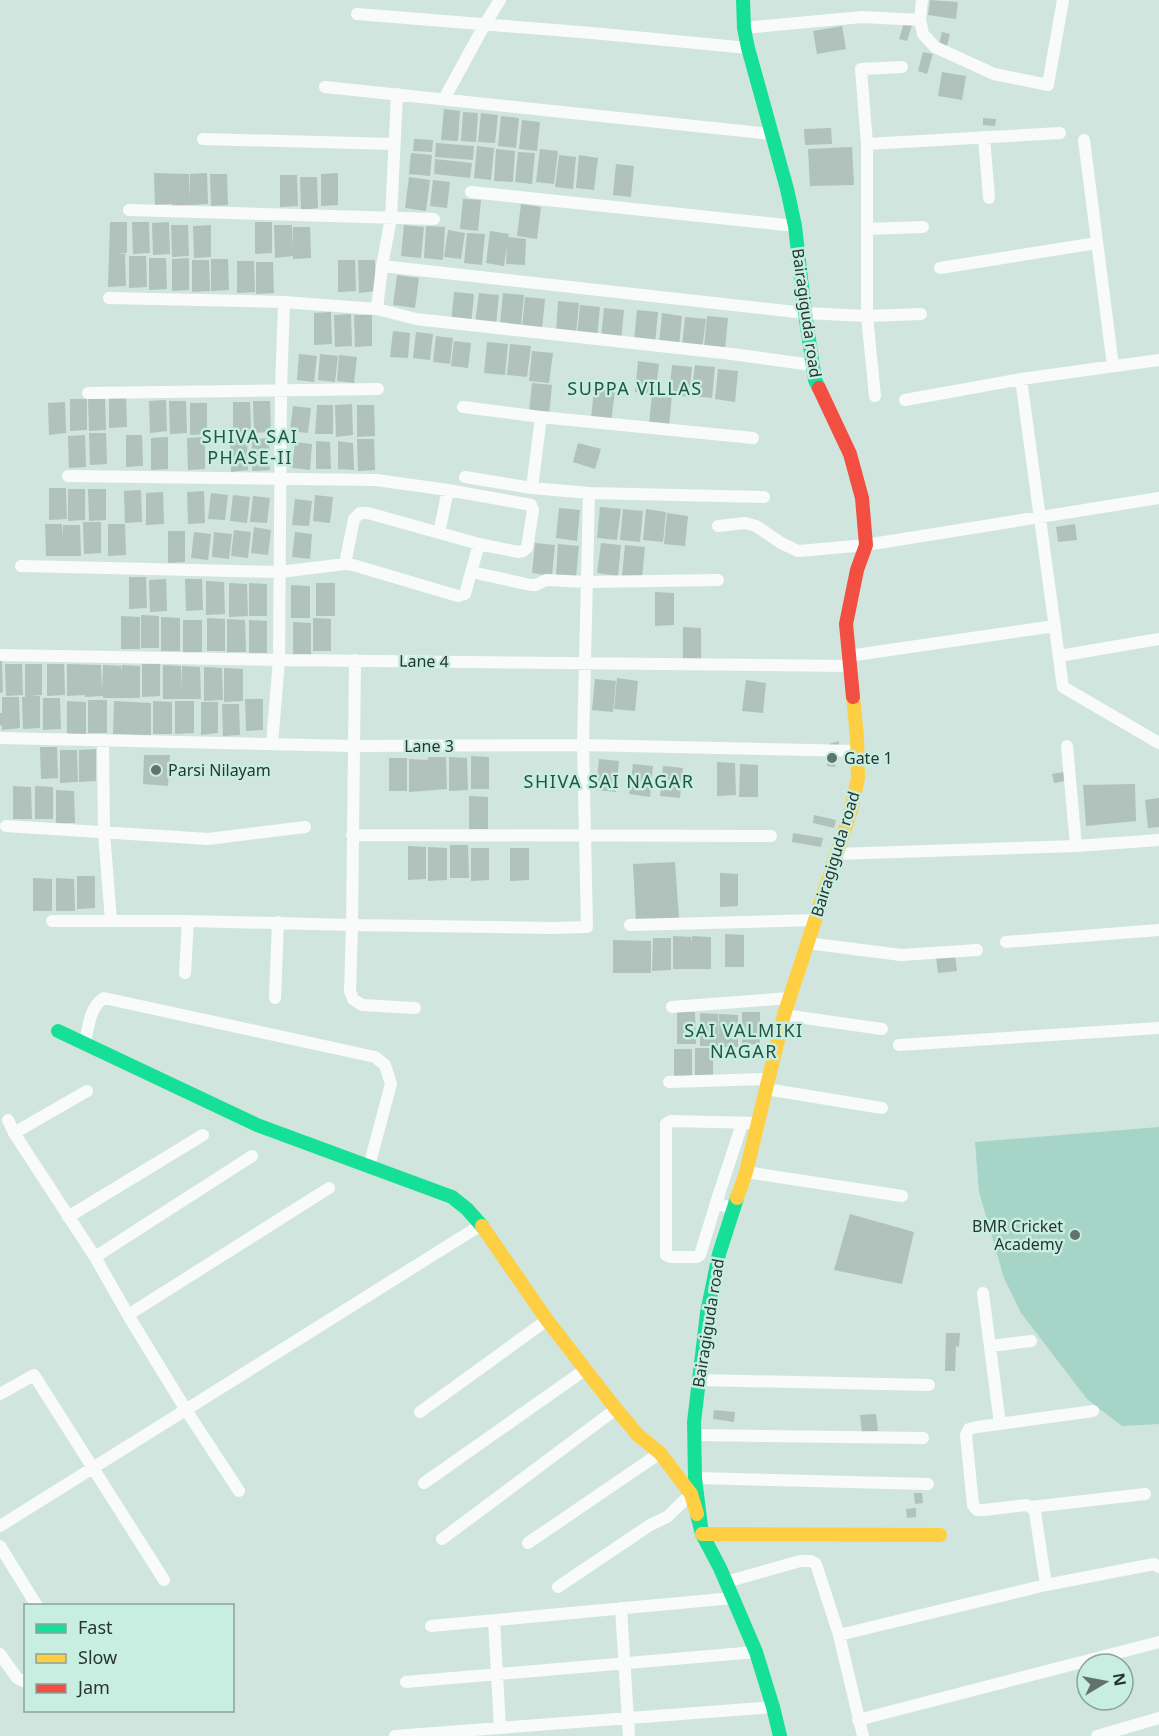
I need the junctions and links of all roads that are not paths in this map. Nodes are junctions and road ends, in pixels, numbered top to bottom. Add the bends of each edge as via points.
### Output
1 (500, 0) edge
2 (743, 0) edge
3 (922, 0) edge
4 (1053, 0) edge
5 (1063, 0) edge
6 (357, 14) dead end
7 (1061, 15) junction
8 (920, 20) junction
9 (485, 24) junction
10 (744, 28) junction
11 (748, 48) junction
12 (902, 66) dead end
13 (324, 87) dead end
14 (397, 94) junction
15 (444, 99) junction
16 (1060, 133) dead end
17 (772, 134) junction
18 (984, 137) junction
19 (204, 139) dead end
20 (1084, 140) dead end
21 (394, 144) junction
22 (867, 144) junction
23 (471, 192) dead end
24 (988, 198) dead end
25 (129, 210) dead end
26 (391, 218) junction
27 (434, 219) dead end
28 (795, 226) junction
29 (923, 227) dead end
30 (867, 229) junction
31 (1097, 243) junction
32 (382, 266) junction
33 (940, 268) dead end
34 (109, 298) dead end
35 (284, 302) junction
36 (377, 309) junction
37 (805, 313) junction
38 (921, 314) dead end
39 (867, 316) junction
40 (1159, 360) edge
41 (812, 366) junction
42 (1113, 366) junction
43 (1021, 379) junction
44 (378, 389) dead end
45 (281, 390) junction
46 (88, 393) dead end
47 (875, 396) dead end
48 (905, 400) dead end
49 (463, 407) dead end
50 (541, 417) junction
51 (753, 438) dead end
52 (68, 476) dead end
53 (465, 477) dead end
54 (281, 480) junction
55 (532, 488) junction
56 (448, 490) junction
57 (590, 493) junction
58 (764, 497) dead end
59 (1159, 498) edge
60 (1040, 517) junction
61 (718, 526) dead end
62 (439, 533) junction
63 (479, 544) junction
64 (866, 545) junction
65 (345, 564) junction
66 (21, 566) dead end
67 (280, 572) junction
68 (471, 572) junction
69 (718, 580) dead end
70 (587, 582) junction
71 (1055, 626) junction
72 (1159, 639) edge
73 (0, 655) edge
74 (1059, 656) junction
75 (279, 660) junction
76 (355, 660) junction
77 (848, 661) junction
78 (585, 663) junction
79 (0, 738) edge
80 (103, 740) junction
81 (1159, 743) edge
82 (272, 744) junction
83 (353, 746) junction
84 (583, 746) junction
85 (1067, 746) dead end
86 (857, 751) junction
87 (6, 826) dead end
88 (305, 827) dead end
89 (104, 833) junction
90 (352, 835) junction
91 (585, 835) junction
92 (771, 836) dead end
93 (1159, 840) edge
94 (1076, 846) junction
95 (836, 854) junction
96 (111, 920) junction
97 (815, 920) junction
98 (52, 921) dead end
99 (188, 921) junction
100 (278, 922) junction
101 (352, 925) junction
102 (630, 925) dead end
103 (1159, 930) edge
104 (1006, 942) dead end
105 (807, 943) junction
106 (977, 950) dead end
107 (185, 973) dead end
108 (274, 998) dead end
109 (790, 998) junction
110 (672, 1007) dead end
111 (415, 1008) dead end
112 (784, 1015) junction
113 (1159, 1028) edge
114 (882, 1029) dead end
115 (58, 1030) dead end
116 (84, 1043) junction
117 (898, 1045) dead end
118 (669, 1082) dead end
119 (767, 1084) junction
120 (87, 1091) dead end
121 (882, 1108) dead end
122 (8, 1120) dead end
123 (757, 1123) junction
124 (742, 1124) junction
125 (14, 1133) junction
126 (203, 1135) dead end
127 (252, 1156) dead end
128 (369, 1166) junction
129 (746, 1172) junction
130 (329, 1188) dead end
131 (902, 1196) dead end
132 (716, 1203) junction
133 (734, 1209) junction
134 (68, 1217) junction
135 (481, 1225) junction
136 (94, 1257) junction
137 (983, 1293) dead end
138 (128, 1315) junction
139 (548, 1320) junction
140 (1031, 1341) dead end
141 (990, 1346) junction
142 (586, 1369) junction
143 (699, 1380) junction
144 (929, 1385) dead end
145 (0, 1394) edge
146 (616, 1409) junction
147 (186, 1410) junction
148 (420, 1412) dead end
149 (1094, 1412) dead end
150 (1000, 1424) junction
151 (693, 1435) junction
152 (923, 1438) dead end
153 (660, 1453) junction
154 (93, 1468) junction
155 (695, 1478) junction
156 (424, 1483) dead end
157 (928, 1484) dead end
158 (239, 1491) dead end
159 (691, 1494) junction
160 (1146, 1494) dead end
161 (1031, 1507) junction
162 (0, 1526) edge
163 (702, 1534) junction
164 (940, 1535) dead end
165 (442, 1539) dead end
166 (528, 1543) dead end
167 (0, 1546) edge
168 (1159, 1567) edge
169 (164, 1580) dead end
170 (726, 1582) junction
171 (1046, 1585) junction
172 (558, 1587) dead end
173 (733, 1598) junction
174 (36, 1604) edge
175 (621, 1608) junction
176 (494, 1620) junction
177 (431, 1626) dead end
178 (839, 1635) junction
179 (1159, 1642) edge
180 (756, 1652) junction
181 (0, 1654) edge
182 (625, 1663) junction
183 (496, 1674) junction
184 (24, 1681) edge
185 (406, 1682) dead end
186 (773, 1707) junction
187 (628, 1718) junction
188 (1159, 1718) edge
189 (858, 1720) junction
190 (495, 1731) edge
191 (395, 1736) edge
192 (629, 1736) edge
193 (780, 1736) edge
194 (863, 1736) edge
195 (1097, 1736) edge

1 - 9 street
2 - 10 street, Bairagiguda road
3 - 8 street
4 - 7 street
5 - 7 street
6 - 9 street
7 - 8 street via 1048,85 994,74 955,57 928,41
8 - 10 street via 862,16
9 - 11 street
9 - 15 street
10 - 11 street, Bairagiguda road
11 - 17 street, Bairagiguda road
12 - 22 street via 861,69
13 - 14 street
14 - 15 street
14 - 21 street
15 - 17 street
16 - 18 street
17 - 28 street, Bairagiguda road
18 - 22 street
18 - 24 street
19 - 21 street
20 - 31 street
21 - 26 street
22 - 30 street
23 - 28 street
25 - 26 street
26 - 27 street
26 - 32 street
28 - 37 street, Bairagiguda road
29 - 30 street
30 - 39 street
31 - 33 street
31 - 42 street
32 - 36 street
32 - 37 street
34 - 35 street
35 - 36 street
35 - 45 street
36 - 41 street via 446,323
37 - 39 street
37 - 41 street, Bairagiguda road
38 - 39 street
39 - 47 street
40 - 42 street
41 - 64 street, Bairagiguda road via 850,454 862,498
42 - 43 street
43 - 48 street
43 - 60 street
44 - 45 street
45 - 46 street
45 - 54 street
49 - 50 street
50 - 51 street
50 - 55 street
52 - 54 street
53 - 55 street
54 - 56 street via 376,480
54 - 67 street
55 - 57 street
56 - 62 street
56 - 63 street via 531,505 524,551
57 - 58 street
57 - 70 street
59 - 60 street
60 - 64 street
60 - 71 street
61 - 64 street via 756,526 798,550
62 - 63 street
62 - 65 street via 360,513 354,519
63 - 68 street
64 - 77 street, Bairagiguda road via 846,624
65 - 67 street
65 - 68 street via 458,596 465,594
66 - 67 street
67 - 75 street
68 - 70 street via 531,585 546,580
69 - 70 street
70 - 78 street
71 - 74 street
71 - 77 street, Lane 4
72 - 74 street
73 - 75 street, Lane 4
74 - 81 street via 1063,687
75 - 76 street, Lane 4
75 - 82 street
76 - 78 street, Lane 4
76 - 83 street
77 - 78 street, Lane 4
77 - 86 street, Bairagiguda road
78 - 84 street
79 - 80 street, Lane 3
80 - 82 street, Lane 3
80 - 89 street
82 - 83 street, Lane 3
83 - 84 street, Lane 3
83 - 90 street
84 - 86 street, Lane 3
84 - 91 street
85 - 94 street
86 - 95 street, Bairagiguda road via 858,777
87 - 89 street
88 - 89 street via 208,839
89 - 96 street
90 - 91 street
90 - 101 street
91 - 92 street
91 - 101 street via 587,927
93 - 94 street
94 - 95 street
95 - 97 street, Bairagiguda road
96 - 98 street
96 - 99 street
97 - 102 street
97 - 105 street, Bairagiguda road
99 - 100 street
99 - 107 street
100 - 101 street
100 - 108 street
101 - 111 street via 353,999 362,1005
103 - 104 street
105 - 106 street via 901,955
105 - 109 street, Bairagiguda road
109 - 110 street
109 - 112 street, Bairagiguda road
112 - 114 street
112 - 119 street, Bairagiguda road
113 - 117 street
115 - 116 street
116 - 128 street via 257,1125
116 - 128 street via 93,1010 104,998 375,1057 386,1065 391,1084
118 - 119 street
119 - 121 street
119 - 123 street, Bairagiguda road
120 - 125 street
122 - 125 street
123 - 124 street
123 - 129 street, Bairagiguda road
124 - 132 street
124 - 132 street via 666,1124 666,1255 700,1255
125 - 134 street
126 - 134 street
127 - 136 street
128 - 135 street via 452,1197
129 - 131 street
129 - 133 street, Bairagiguda road
130 - 138 street
132 - 133 street
133 - 143 street, Bairagiguda road via 719,1254
134 - 136 street
135 - 139 street
135 - 147 street
136 - 138 street
137 - 141 street
138 - 147 street
139 - 142 street
139 - 148 street
140 - 141 street
141 - 150 street
142 - 146 street
142 - 156 street
143 - 144 street
143 - 151 street, Bairagiguda road
145 - 154 street via 34,1375
146 - 153 street
146 - 165 street
147 - 154 street
147 - 158 street
149 - 150 street
150 - 161 street via 969,1429 966,1435 973,1505 977,1510
151 - 152 street
151 - 155 street, Bairagiguda road
153 - 159 street
153 - 166 street
154 - 162 street
154 - 169 street
155 - 157 street
155 - 163 street, Bairagiguda road
159 - 163 street
159 - 172 street via 667,1517
160 - 161 street
161 - 171 street
163 - 164 street
163 - 170 street
167 - 174 street
168 - 171 street via 1154,1564
170 - 173 street
170 - 178 street via 811,1561 819,1569
171 - 178 street
173 - 175 street
173 - 180 street
175 - 176 street
175 - 182 street
176 - 177 street
176 - 183 street
178 - 189 street
179 - 189 street
180 - 182 street
180 - 186 street
181 - 184 street via 17,1678
182 - 183 street
182 - 187 street
183 - 185 street
183 - 190 street
186 - 187 street
186 - 193 street
187 - 190 street
187 - 192 street
188 - 195 street
189 - 194 street
190 - 191 street

